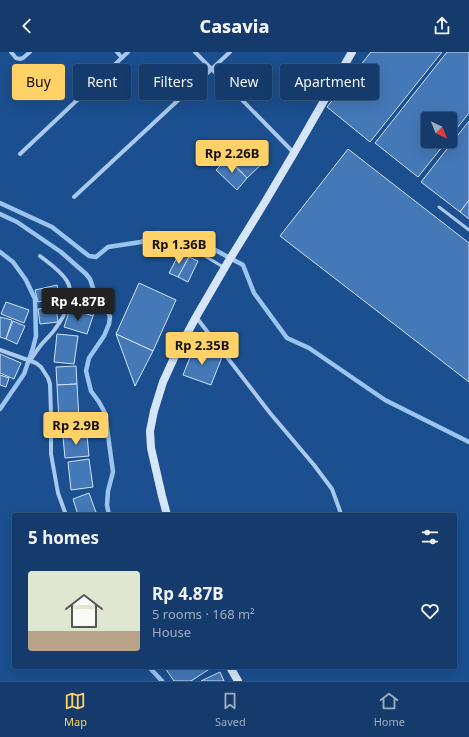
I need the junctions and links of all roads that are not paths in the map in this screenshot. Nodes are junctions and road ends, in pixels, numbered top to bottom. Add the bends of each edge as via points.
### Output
1 (11, 52) edge
2 (30, 52) edge
3 (117, 52) edge
4 (128, 52) edge
5 (195, 52) edge
6 (230, 52) edge
7 (352, 52) edge
8 (122, 58) junction
9 (211, 70) junction
10 (294, 153) junction
11 (20, 154) dead end
12 (74, 197) dead end
13 (439, 207) dead end
14 (469, 230) edge
15 (187, 242) dead end
16 (40, 256) dead end
17 (224, 268) junction
18 (196, 317) junction
19 (0, 350) edge
20 (30, 361) junction
21 (65, 513) edge
22 (166, 513) edge
23 (340, 513) edge
24 (231, 669) edge
25 (238, 681) edge

1 - 2 street via 20,59
3 - 8 street
4 - 8 street
5 - 9 street
6 - 9 street
7 - 10 street
8 - 11 street
9 - 10 street
9 - 12 street
10 - 17 street
13 - 14 lane
15 - 17 lane via 199,254
16 - 20 street via 68,281 70,292 68,307 60,322
17 - 18 street
18 - 22 street via 163,382 150,431 151,448
18 - 23 street via 332,489
19 - 20 street
20 - 21 street via 41,367 50,384 51,454 58,493
24 - 25 street

